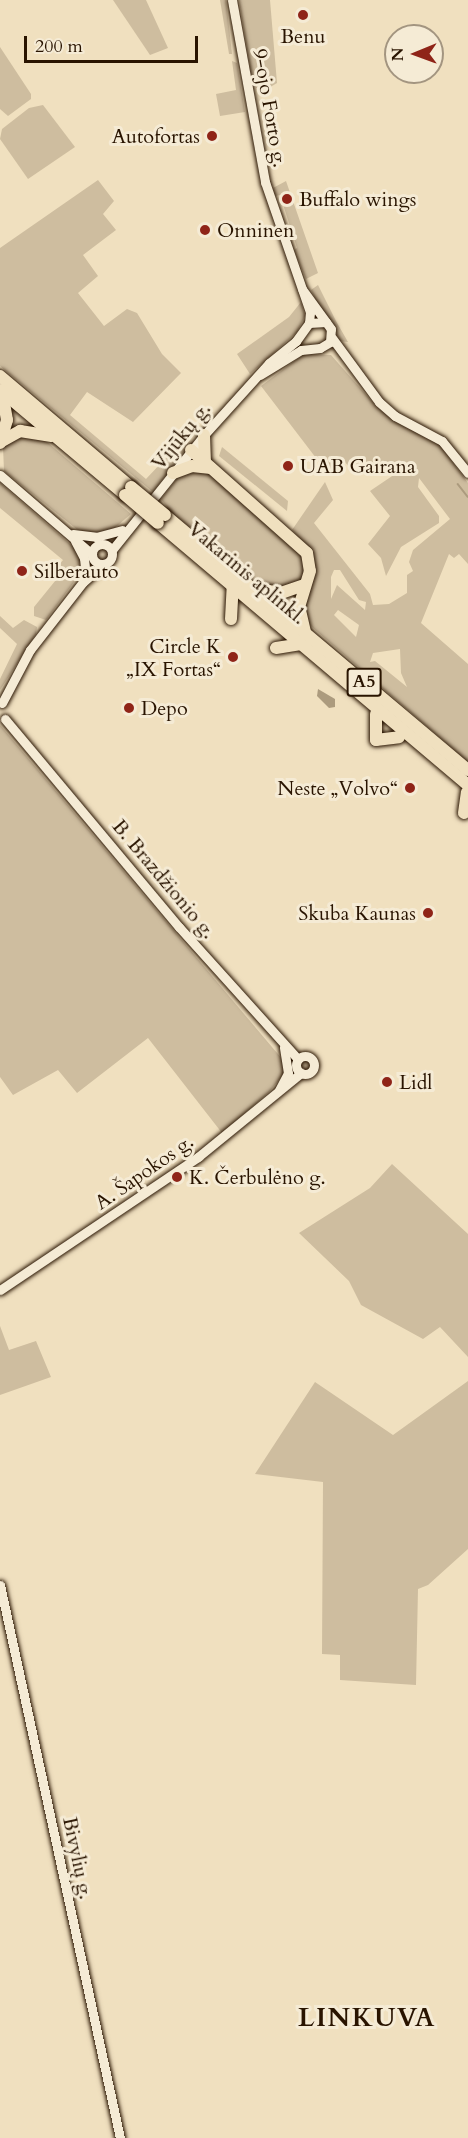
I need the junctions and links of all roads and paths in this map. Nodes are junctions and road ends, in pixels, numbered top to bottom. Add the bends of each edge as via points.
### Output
1 (232, 0) edge
2 (302, 290) junction
3 (326, 322) junction
4 (306, 327) junction
5 (332, 338) junction
6 (317, 348) junction
7 (353, 371) junction
8 (260, 375) junction
9 (0, 376) edge
10 (1, 391) edge
11 (204, 435) junction
12 (55, 436) junction
13 (1, 442) edge
14 (191, 450) junction
15 (208, 466) junction
16 (173, 473) junction
17 (468, 473) edge
18 (0, 475) edge
19 (128, 491) junction
20 (161, 519) junction
21 (132, 523) junction
22 (122, 530) junction
23 (71, 534) junction
24 (100, 544) junction
25 (112, 550) junction
26 (92, 555) junction
27 (104, 564) junction
28 (84, 579) junction
29 (304, 585) junction
30 (232, 586) junction
31 (252, 588) junction
32 (231, 619) dead end
33 (304, 639) junction
34 (276, 648) dead end
35 (359, 693) junction
36 (1, 703) edge
37 (376, 714) junction
38 (3, 720) edge
39 (399, 737) junction
40 (468, 770) edge
41 (468, 790) edge
42 (468, 811) edge
43 (283, 1044) junction
44 (298, 1059) junction
45 (301, 1073) junction
46 (276, 1095) junction
47 (0, 1290) edge
48 (0, 1585) edge
49 (120, 2138) edge

1 - 2 street, 9-ojo Forto g. via 265,182
2 - 3 street, 9-ojo Forto g.
2 - 4 street, 9-ojo Forto g. via 310,312
3 - 4 street
3 - 5 street, 9-ojo Forto g.
4 - 6 street, 9-ojo Forto g. via 304,339
4 - 8 street, Vijūkų g.
5 - 6 street, Vijūkų g.
5 - 7 street
6 - 7 street via 333,352
6 - 8 street, Vijūkų g. via 301,350
7 - 17 street via 395,416 442,441
8 - 11 street, Vijūkų g.
9 - 19 highway, Vakarinis aplinkl. / A5
10 - 12 highway, Vakarinis aplinkl. / A5
10 - 13 highway via 8,420
11 - 14 street, Vijūkų g.
11 - 15 highway via 201,449
12 - 13 highway via 20,431
12 - 19 highway, Vakarinis aplinkl. / A5
14 - 15 highway
14 - 16 street, Vijūkų g.
15 - 16 highway via 192,466
15 - 29 highway via 302,547 310,565
16 - 21 street, Vijūkų g.
18 - 23 street
19 - 20 highway, Vakarinis aplinkl. / A5, bridge
20 - 30 highway, Vakarinis aplinkl. / A5
20 - 31 highway, Vakarinis aplinkl. / A5
21 - 22 street, Vijūkų g.
21 - 25 street, Vijūkų g.
22 - 23 street via 96,537
22 - 24 street, Vijūkų g.
23 - 24 street
23 - 26 street
23 - 28 street via 84,558
24 - 25 street
24 - 26 street
25 - 27 street, Vijūkų g. via 110,560
26 - 27 street
26 - 28 street
27 - 28 street
28 - 36 street via 30,650
29 - 31 highway via 281,593
29 - 33 highway via 299,612
30 - 32 highway
30 - 33 highway, Vakarinis aplinkl. / A5
31 - 33 highway, Vakarinis aplinkl. / A5
33 - 34 highway
33 - 35 highway, Vakarinis aplinkl. / A5
33 - 40 highway, Vakarinis aplinkl. / A5
35 - 37 highway
35 - 41 highway, Vakarinis aplinkl. / A5
36 - 38 street via 8,710
37 - 39 highway
37 - 39 highway via 376,740
38 - 43 street, B. Brazdžionio g.
39 - 41 highway
41 - 42 highway via 464,813
43 - 44 street, B. Brazdžionio g.
43 - 46 street via 288,1073
44 - 45 street via 296,1066
44 - 45 street via 306,1056 314,1062 311,1072
45 - 46 street, A. Šapokos g.
46 - 47 street, A. Šapokos g. via 172,1176
48 - 49 street, Bivylių g.

